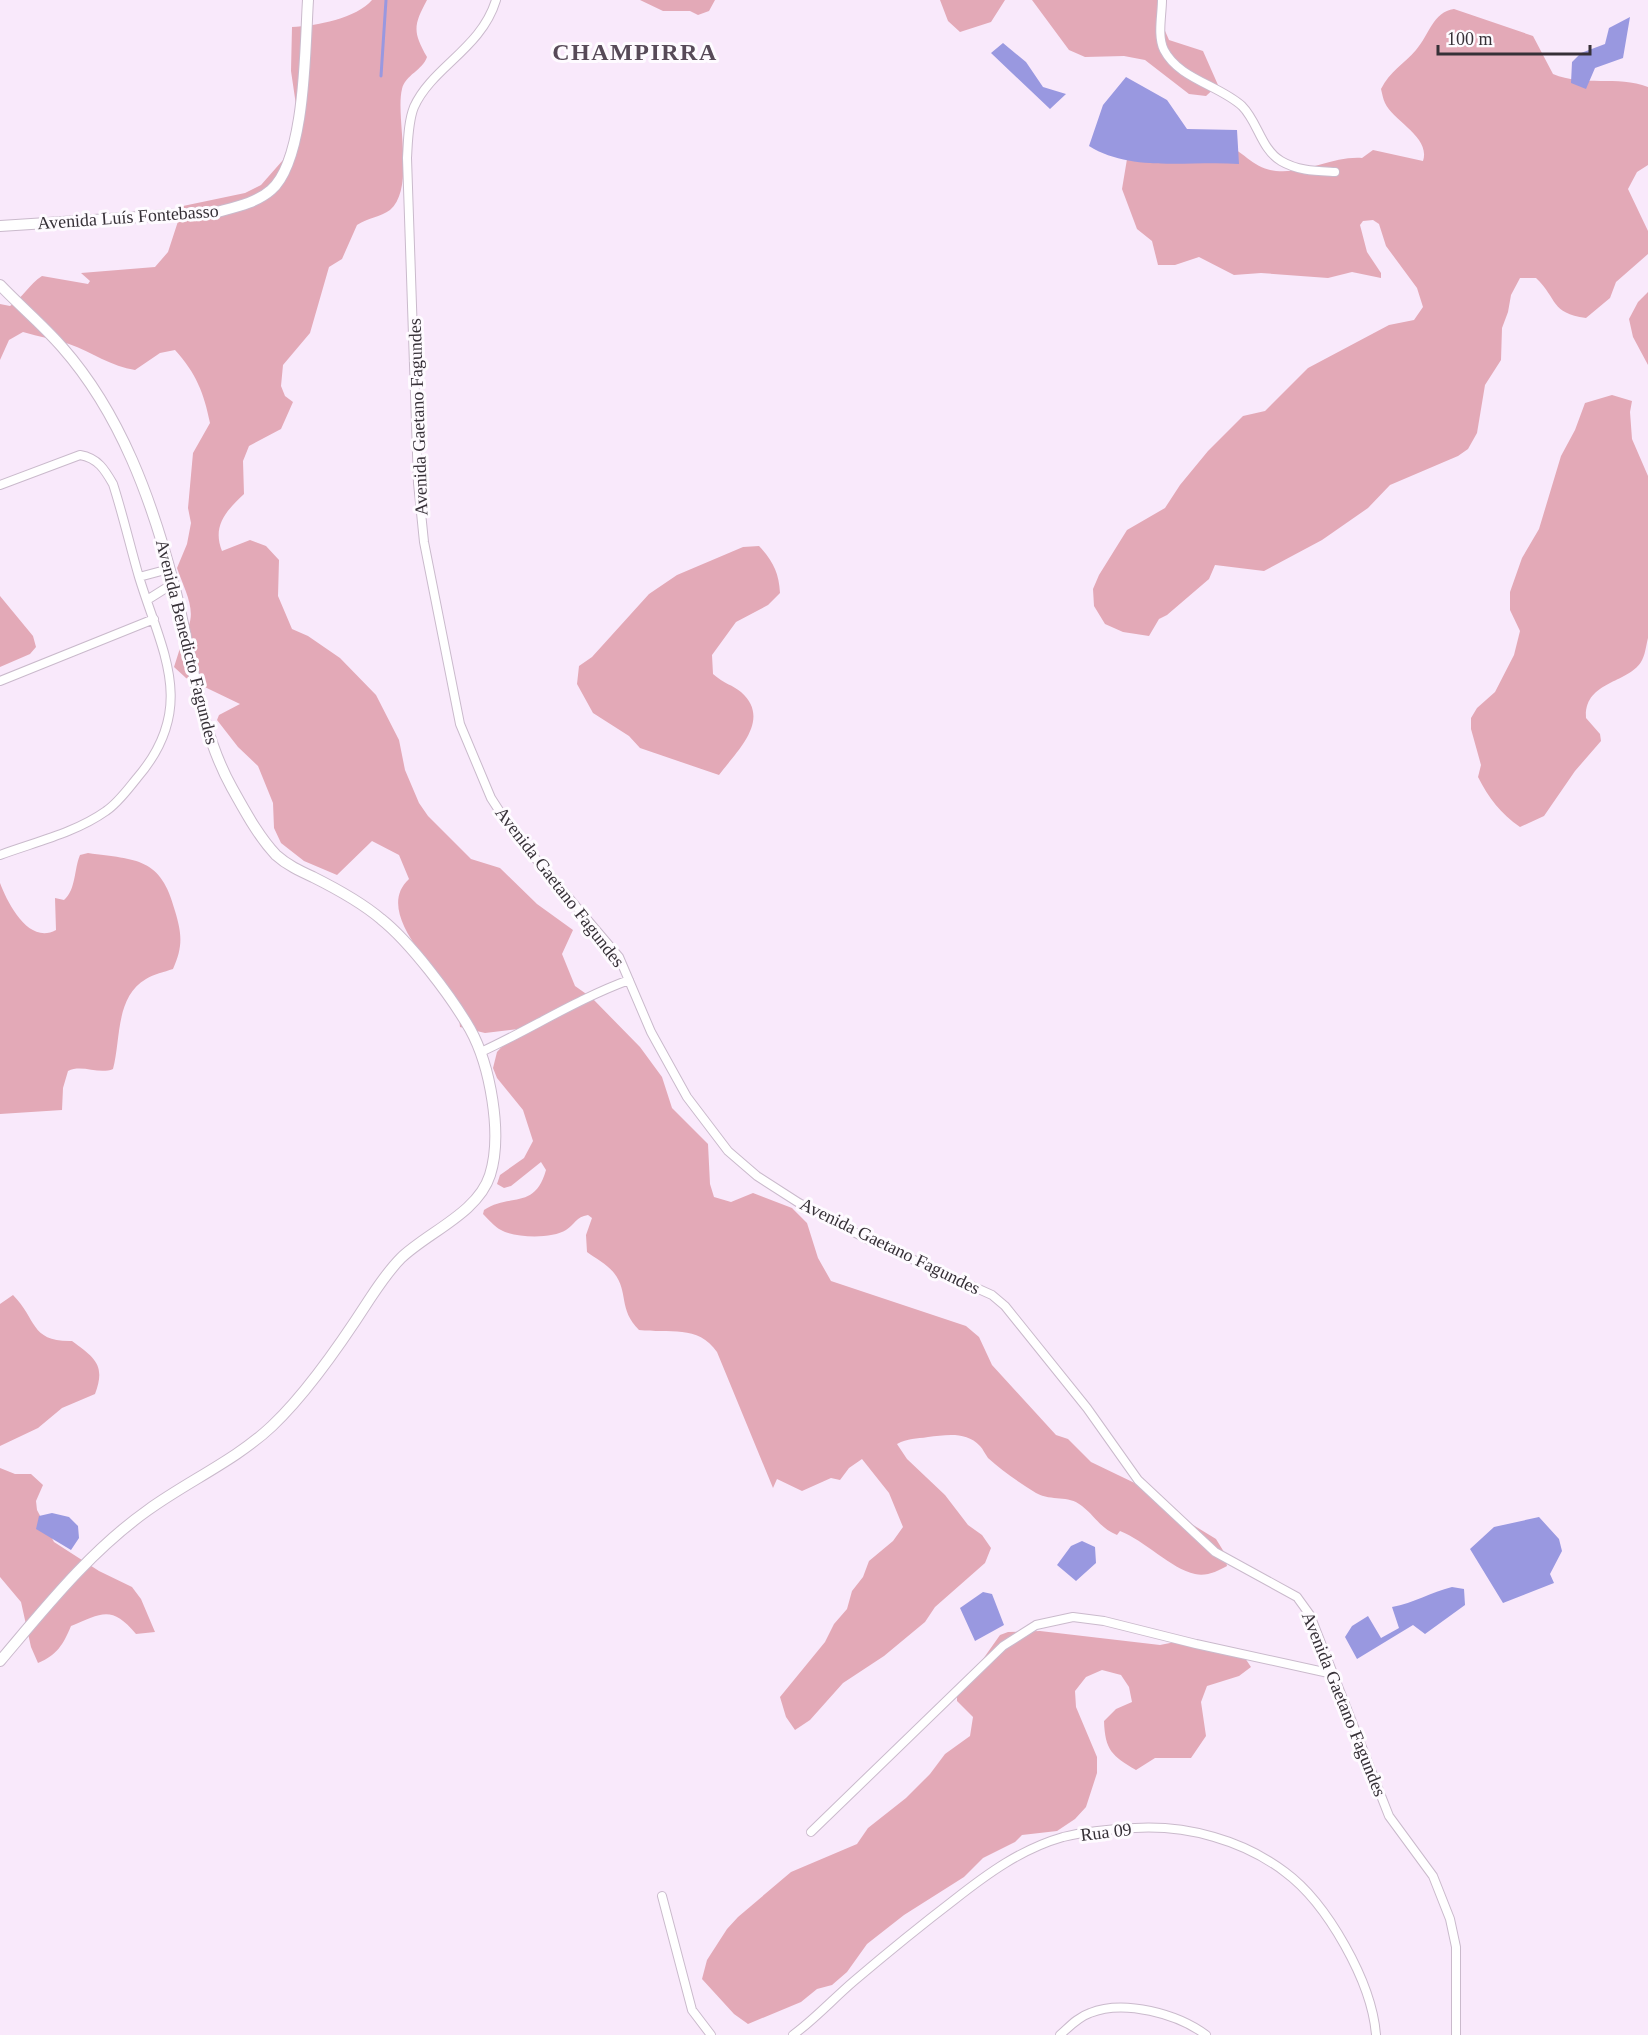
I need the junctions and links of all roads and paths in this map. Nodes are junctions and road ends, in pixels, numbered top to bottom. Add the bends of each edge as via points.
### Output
1 (308, 0) edge
2 (496, 0) edge
3 (1162, 0) edge
4 (1335, 172) dead end
5 (0, 226) edge
6 (0, 285) edge
7 (0, 485) edge
8 (170, 569) junction
9 (139, 577) junction
10 (174, 584) junction
11 (147, 600) junction
12 (154, 619) junction
13 (0, 681) edge
14 (0, 855) edge
15 (629, 980) junction
16 (481, 1052) junction
17 (0, 1662) edge
18 (1333, 1674) junction
19 (811, 1832) dead end
20 (662, 1896) dead end
21 (711, 2035) edge
22 (793, 2035) edge
23 (1060, 2035) edge
24 (1206, 2035) edge
25 (1376, 2035) edge
26 (1456, 2035) edge

1 - 5 street, Avenida Luís Fontebasso via 298,124 292,153 272,190 252,203 217,212
2 - 15 street, Avenida Gaetano Fagundes via 492,15 476,39 421,96 413,109 408,136 418,483 424,542 460,724 491,798 513,832 619,957
3 - 4 street via 1161,37 1170,57 1203,84 1240,105 1272,154 1281,161 1310,171
6 - 8 street, Avenida Benedicto Fagundes via 64,349 99,397 146,491
7 - 9 street via 80,455 97,461 113,484
8 - 9 street
8 - 10 street, Avenida Benedicto Fagundes
9 - 11 street
10 - 11 street
10 - 16 street, Avenida Benedicto Fagundes via 209,740 220,767 261,836 292,867 350,897 384,921 440,984
11 - 12 street
12 - 13 street
12 - 14 street via 171,682 171,707 164,735 146,768 107,810 81,826
15 - 16 street via 574,1002
15 - 18 street, Avenida Gaetano Fagundes via 651,1032 687,1097 728,1151 757,1176 799,1203 867,1239 992,1295 1005,1306 1154,1496 1215,1552 1297,1598 1310,1615
16 - 17 street, Avenida Benedicto Fagundes via 494,1114 495,1152 489,1179 480,1194 384,1277 318,1371 274,1424 258,1439 146,1511 83,1565
18 - 19 street via 1104,1621 1073,1617 1036,1625 1003,1646
18 - 26 street, Avenida Gaetano Fagundes via 1389,1816 1432,1876 1450,1919 1456,1947
20 - 21 street via 692,2010
22 - 25 street, Rua 09 via 992,1870 1063,1837 1160,1826 1218,1837 1274,1864 1299,1882 1334,1927 1352,1959
23 - 24 street via 1090,2012 1110,2008 1151,2010 1191,2024

